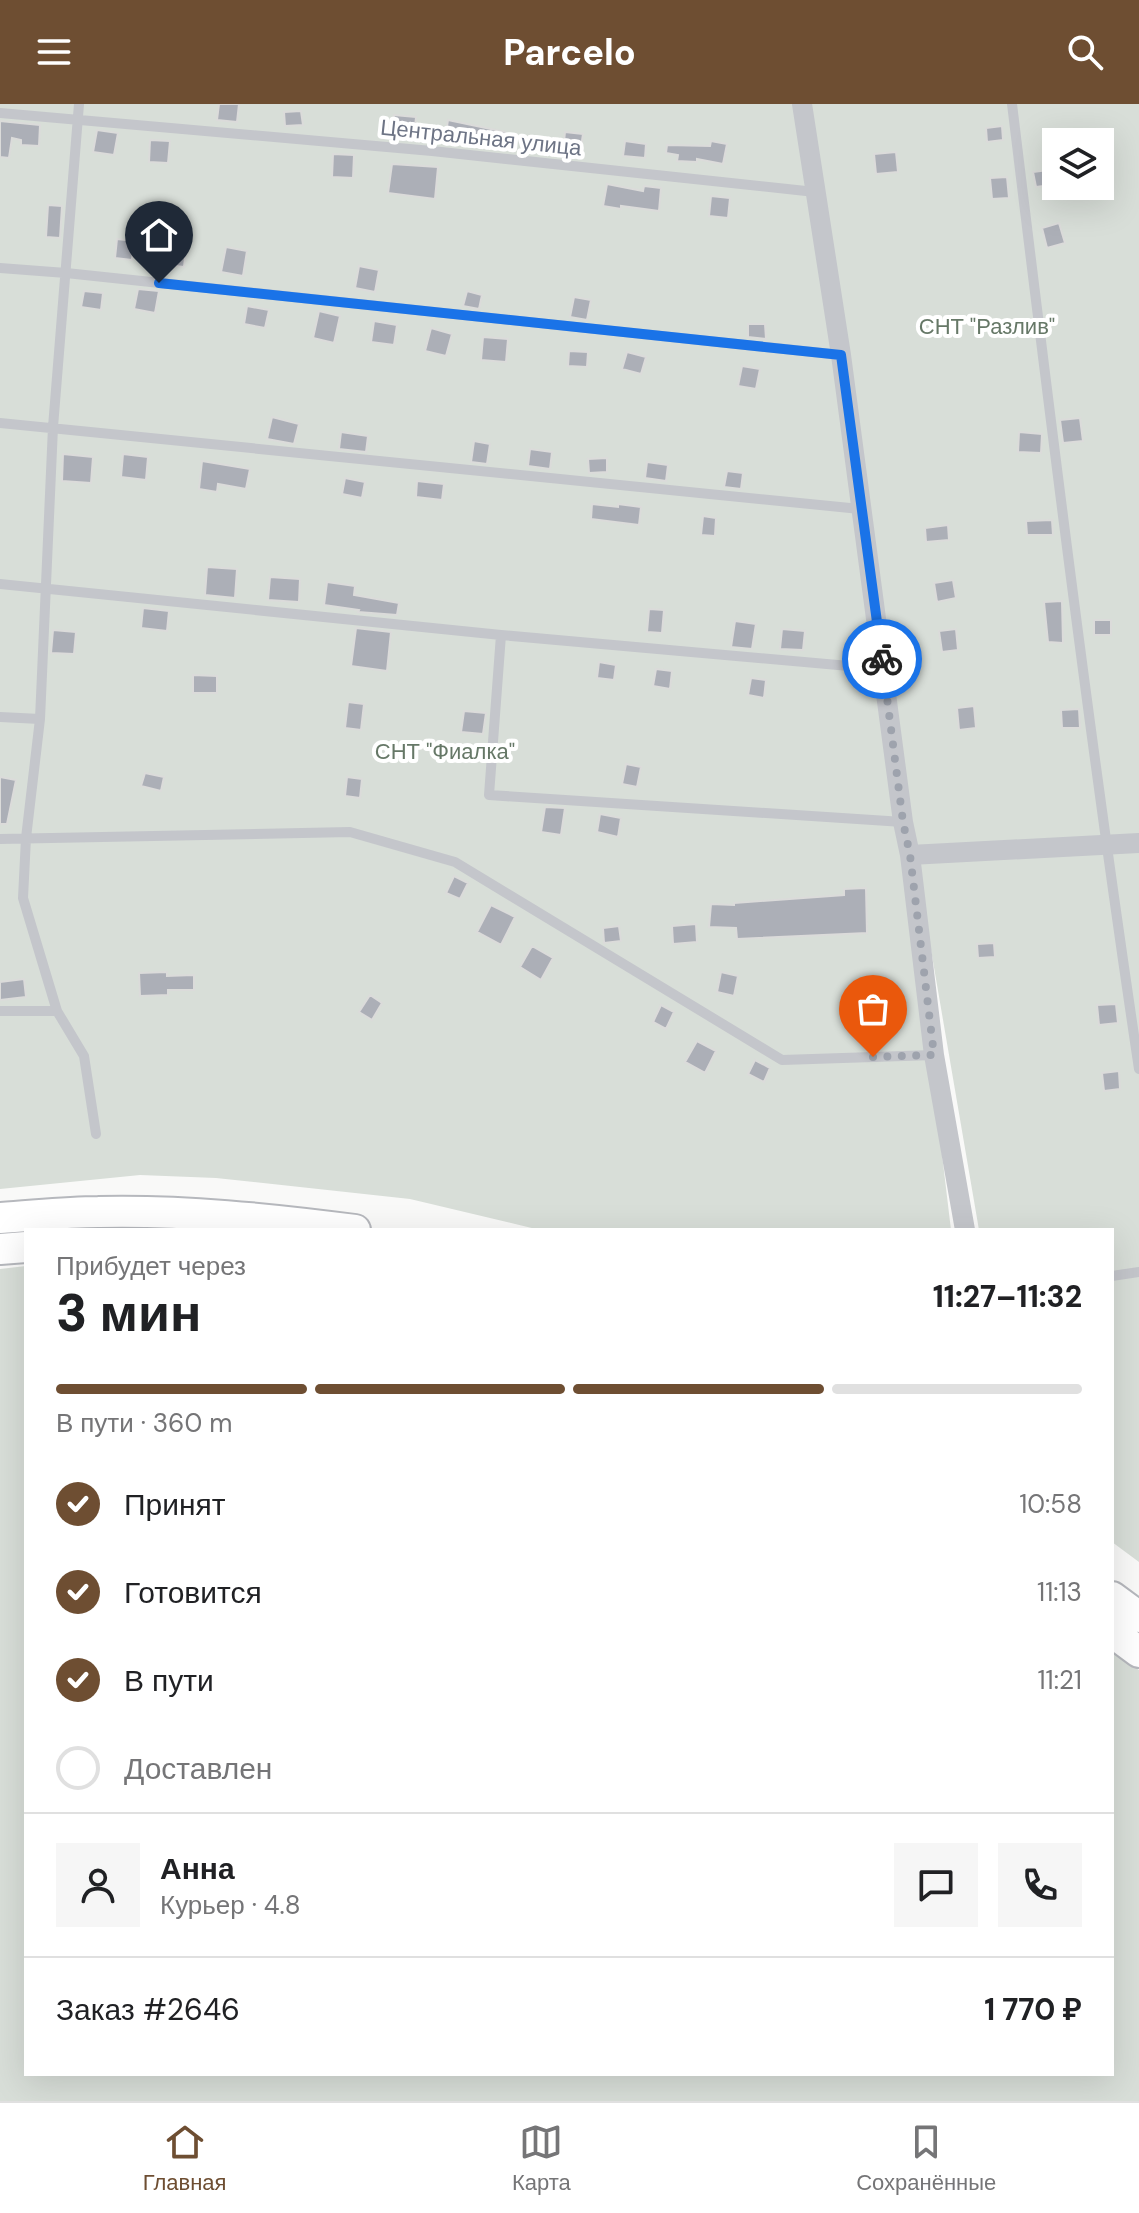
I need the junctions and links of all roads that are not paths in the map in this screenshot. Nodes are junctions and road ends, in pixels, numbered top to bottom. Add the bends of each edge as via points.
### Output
1 (79, 104) edge
2 (802, 104) edge
3 (1012, 104) edge
4 (0, 113) edge
5 (77, 121) junction
6 (815, 192) junction
7 (0, 268) edge
8 (66, 273) junction
9 (841, 355) junction
10 (0, 423) edge
11 (53, 427) junction
12 (860, 509) junction
13 (0, 584) edge
14 (46, 588) junction
15 (501, 635) junction
16 (883, 669) junction
17 (0, 717) edge
18 (40, 719) junction
19 (903, 822) junction
20 (26, 838) junction
21 (0, 839) edge
22 (1139, 843) edge
23 (1105, 844) junction
24 (910, 855) junction
25 (0, 1011) edge
26 (57, 1011) junction
27 (934, 1055) junction
28 (1139, 1069) edge
29 (96, 1134) dead end
30 (0, 1218) edge
31 (340, 1228) edge
32 (965, 1228) edge
33 (24, 1247) edge
34 (0, 1249) edge
35 (1139, 1272) edge
36 (1114, 1276) edge
37 (1114, 1598) edge
38 (1139, 1617) edge
39 (1114, 1633) edge
40 (1139, 1652) edge

1 - 5 lane
2 - 6 street
3 - 23 lane
4 - 5 lane, Центральная улица
5 - 6 lane, Центральная улица via 432,151
5 - 8 lane
6 - 9 street
7 - 8 lane
8 - 9 lane
8 - 11 lane
9 - 12 street
10 - 11 lane
11 - 12 lane
11 - 14 lane
12 - 16 street
13 - 14 lane
14 - 15 lane
14 - 18 lane
15 - 16 lane
15 - 19 lane via 489,795
16 - 19 street
17 - 18 lane
18 - 20 lane
19 - 24 street
20 - 21 lane
20 - 26 lane via 23,898
20 - 27 lane via 350,832 455,862 782,1060
22 - 23 street
23 - 24 street
23 - 28 lane
24 - 27 street
25 - 26 lane
26 - 29 lane via 84,1056
27 - 32 street
30 - 31 main road via 190,1213
33 - 34 main road
35 - 36 lane
37 - 38 main road
39 - 40 main road

